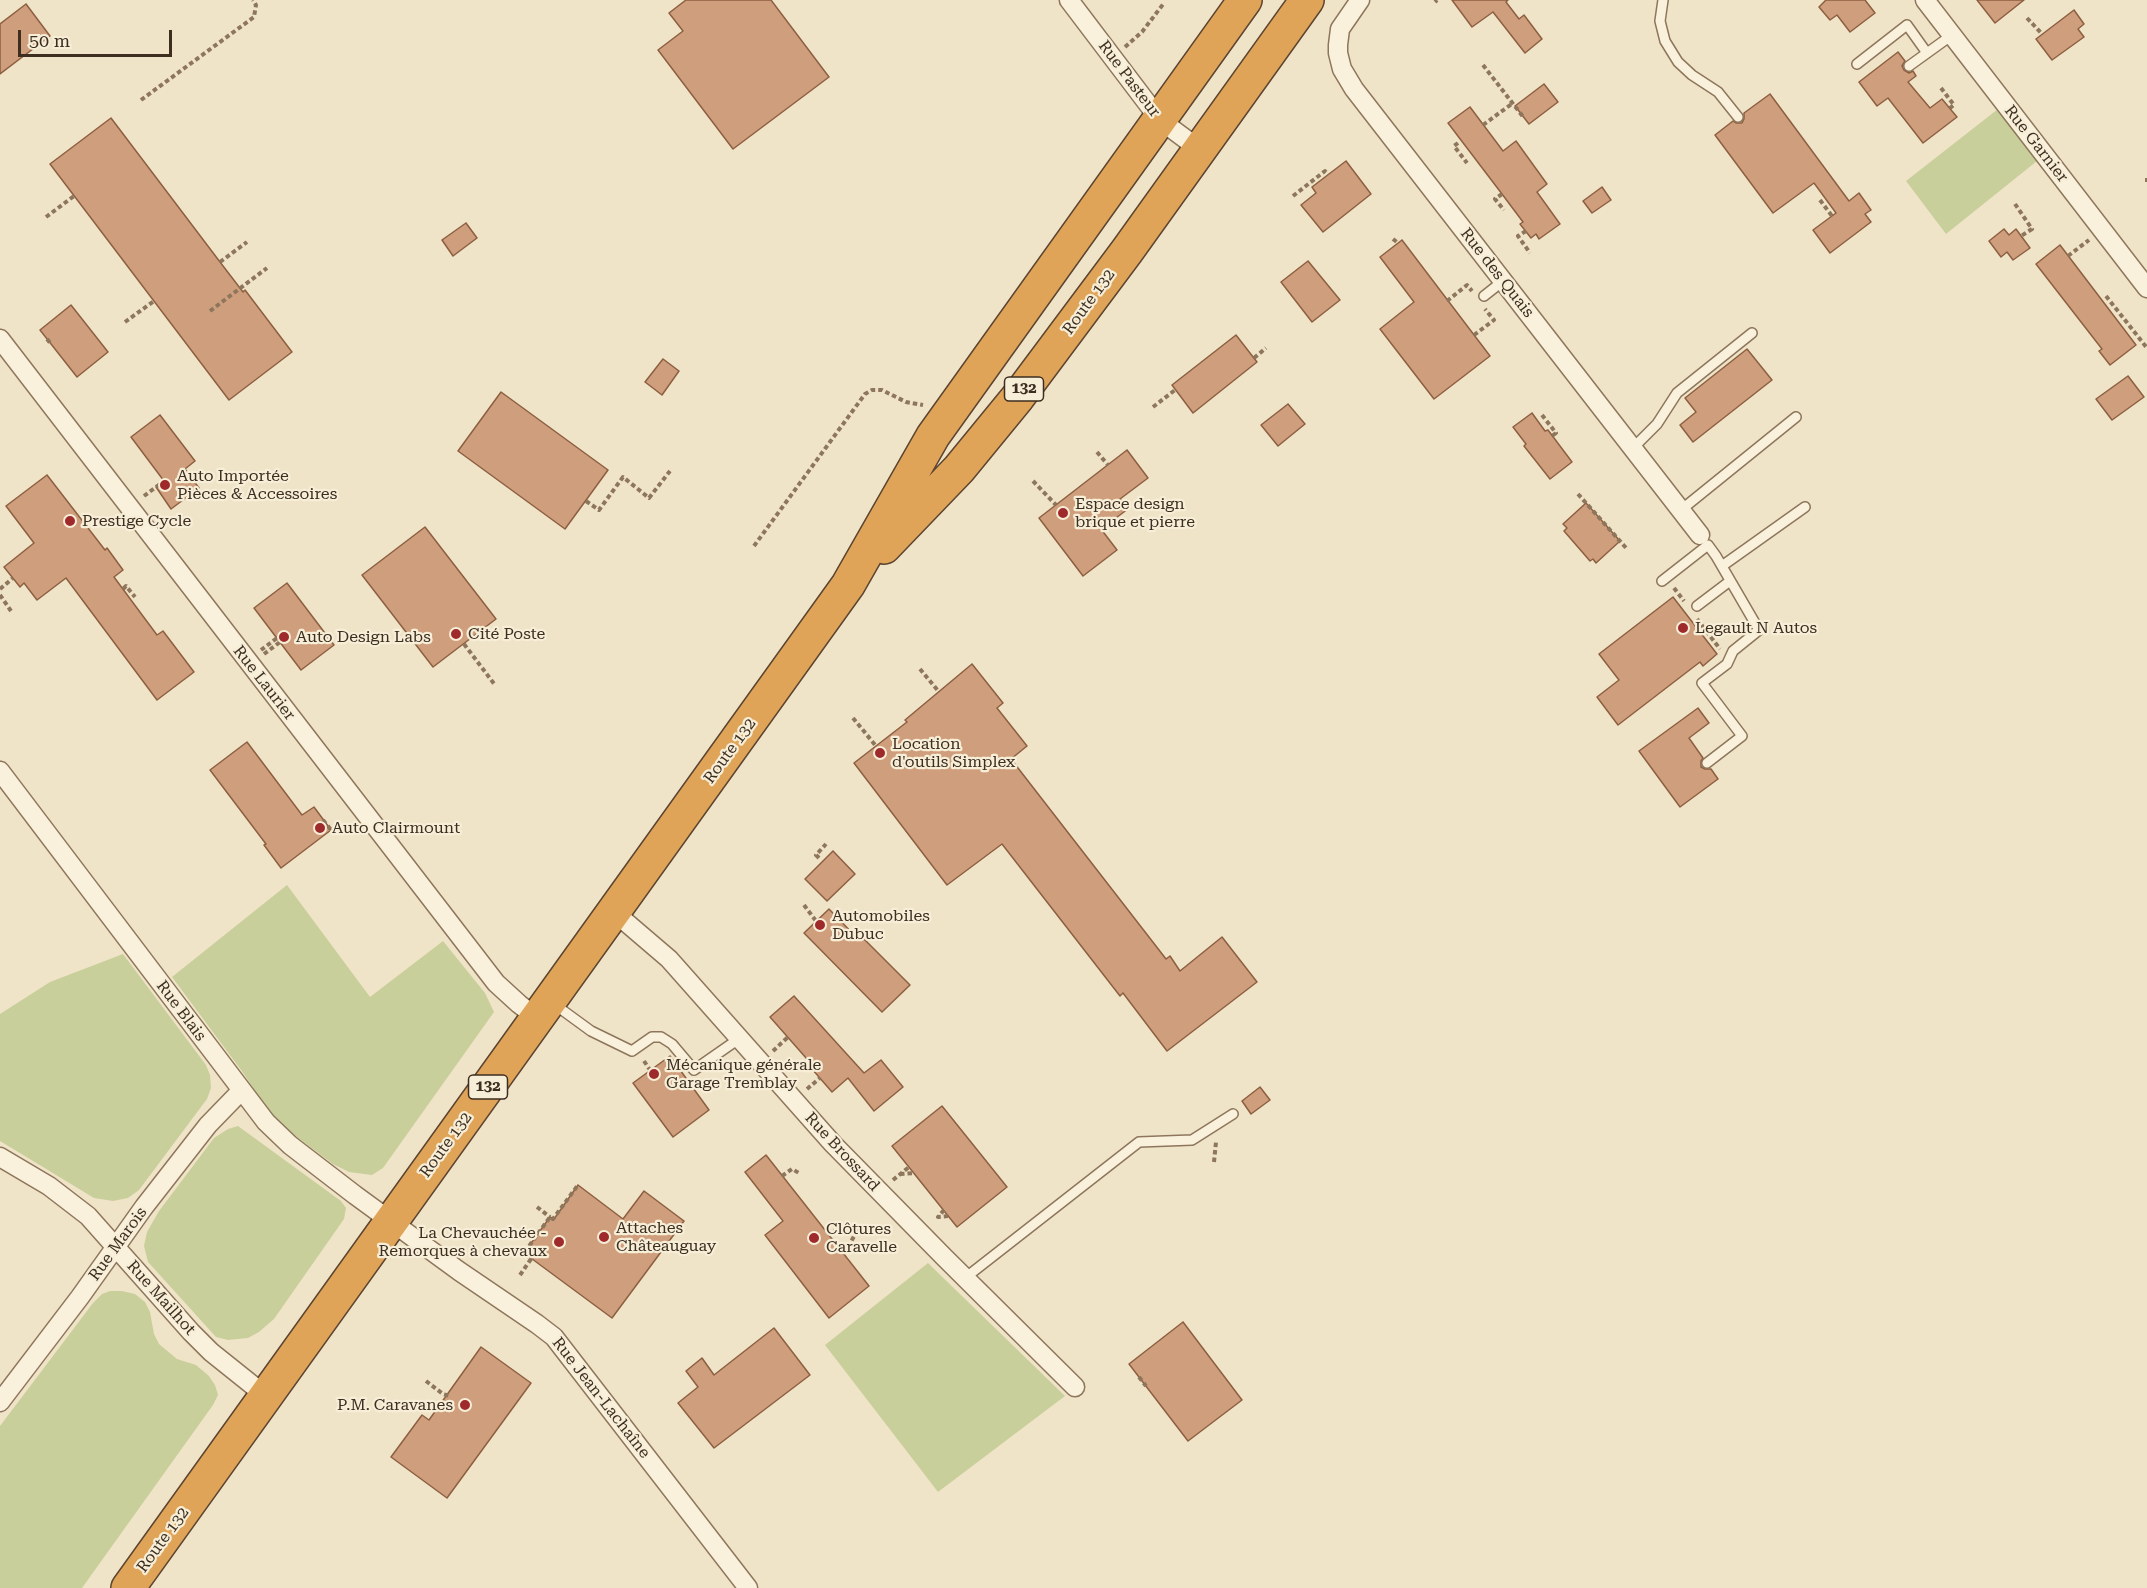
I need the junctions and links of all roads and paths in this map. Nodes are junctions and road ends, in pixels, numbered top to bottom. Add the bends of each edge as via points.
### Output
1 (253, 0) edge
2 (1069, 0) edge
3 (1245, 0) edge
4 (1307, 0) edge
5 (1360, 0) edge
6 (1663, 0) edge
7 (1925, 0) edge
8 (1164, 3) dead end
9 (2027, 18) dead end
10 (2042, 34) dead end
11 (1952, 35) junction
12 (1927, 53) junction
13 (1112, 56) junction
14 (1857, 64) dead end
15 (1483, 65) dead end
16 (1909, 66) dead end
17 (1941, 88) dead end
18 (141, 100) dead end
19 (1513, 103) junction
20 (1950, 108) dead end
21 (1738, 117) dead end
22 (1524, 118) dead end
23 (1160, 120) junction
24 (1483, 125) dead end
25 (1458, 143) dead end
26 (1199, 149) junction
27 (1467, 163) dead end
28 (1328, 176) dead end
29 (1502, 194) dead end
30 (74, 196) dead end
31 (1293, 196) dead end
32 (1820, 200) dead end
33 (2014, 204) dead end
34 (1504, 210) dead end
35 (1832, 216) dead end
36 (46, 217) dead end
37 (2102, 230) junction
38 (1526, 231) dead end
39 (2021, 236) dead end
40 (1393, 239) dead end
41 (247, 242) dead end
42 (1398, 243) dead end
43 (1530, 254) dead end
44 (2068, 256) dead end
45 (220, 262) dead end
46 (267, 268) dead end
47 (1503, 281) junction
48 (1467, 285) dead end
49 (2147, 288) edge
50 (1484, 296) dead end
51 (2106, 296) dead end
52 (153, 301) dead end
53 (1447, 301) dead end
54 (2117, 309) junction
55 (210, 311) dead end
56 (2111, 313) dead end
57 (1494, 320) dead end
58 (125, 322) dead end
59 (2128, 323) junction
60 (2122, 327) dead end
61 (1752, 333) dead end
62 (1474, 335) dead end
63 (0, 339) edge
64 (47, 339) dead end
65 (51, 344) dead end
66 (1266, 348) dead end
67 (2147, 348) edge
68 (1254, 358) dead end
69 (981, 370) junction
70 (1175, 390) dead end
71 (1018, 397) junction
72 (1153, 407) dead end
73 (954, 409) junction
74 (1542, 415) dead end
75 (1796, 417) dead end
76 (1552, 436) dead end
77 (1633, 448) junction
78 (1097, 452) dead end
79 (1108, 465) dead end
80 (670, 471) dead end
81 (1033, 481) dead end
82 (1578, 494) dead end
83 (586, 501) dead end
84 (1056, 505) dead end
85 (1805, 507) dead end
86 (1681, 510) junction
87 (1700, 535) dead end
88 (754, 546) dead end
89 (1627, 549) dead end
90 (1722, 566) junction
91 (13, 578) dead end
92 (1730, 581) junction
93 (1662, 582) dead end
94 (848, 585) junction
95 (0, 589) edge
96 (123, 589) dead end
97 (0, 596) edge
98 (135, 597) dead end
99 (1697, 606) dead end
100 (10, 610) dead end
101 (465, 644) dead end
102 (920, 669) dead end
103 (495, 685) dead end
104 (939, 692) dead end
105 (853, 718) dead end
106 (876, 746) dead end
107 (1707, 763) dead end
108 (0, 771) edge
109 (323, 819) dead end
110 (331, 830) dead end
111 (826, 844) dead end
112 (819, 858) dead end
113 (804, 905) dead end
114 (614, 912) junction
115 (816, 921) dead end
116 (544, 1009) junction
117 (740, 1038) junction
118 (241, 1091) junction
119 (1233, 1114) dead end
120 (1216, 1139) dead end
121 (0, 1157) edge
122 (1214, 1162) dead end
123 (799, 1173) dead end
124 (914, 1173) dead end
125 (900, 1174) dead end
126 (782, 1176) dead end
127 (578, 1185) dead end
128 (537, 1207) dead end
129 (944, 1210) dead end
130 (948, 1216) dead end
131 (550, 1217) junction
132 (392, 1221) junction
133 (826, 1231) dead end
134 (116, 1247) junction
135 (844, 1254) dead end
136 (519, 1275) dead end
137 (965, 1278) junction
138 (1139, 1377) dead end
139 (426, 1381) dead end
140 (1146, 1386) dead end
141 (1076, 1387) dead end
142 (266, 1396) junction
143 (450, 1396) dead end
144 (0, 1402) edge
145 (129, 1588) edge
146 (748, 1588) edge

1 - 18 path via 254,17
2 - 13 street, Rue Pasteur
3 - 23 highway, Route 132 / 132
4 - 26 highway, Route 132 / 132
5 - 47 street, Rue des Quais via 1340,29 1338,53 1342,69 1365,105
6 - 21 lane via 1660,21 1665,41 1678,62 1718,92
7 - 11 street, Rue Garnier
8 - 13 path via 1142,32
9 - 10 path
11 - 12 lane
11 - 37 street, Rue Garnier
12 - 14 lane via 1907,25
12 - 16 lane
13 - 23 street, Rue Pasteur
15 - 19 path
17 - 20 path via 1954,105
19 - 22 path
19 - 24 path
23 - 26 street, Rue Pasteur
23 - 69 highway, Route 132 / 132
25 - 27 path via 1454,146
26 - 71 highway, Route 132 / 132
28 - 31 path via 1325,171
29 - 34 path via 1495,199
30 - 36 path
32 - 35 path
33 - 39 path via 2032,229
37 - 44 path
37 - 49 street, Rue Garnier
38 - 43 path via 1518,236
40 - 42 path
41 - 45 path
46 - 55 path
47 - 50 lane
47 - 77 street, Rue des Quais
48 - 53 path
51 - 54 path
52 - 58 path
54 - 56 path
54 - 59 path
57 - 62 path
59 - 60 path
59 - 67 path
61 - 77 lane via 1677,393 1658,424
63 - 116 street, Rue Laurier via 496,983 519,1005
64 - 65 path
66 - 68 path
69 - 71 highway
69 - 73 highway, Route 132 / 132
70 - 72 path
71 - 94 highway, Route 132 / 132 via 959,469
73 - 88 path via 906,402 882,390 865,394
73 - 94 highway, Route 132 / 132 via 933,436
74 - 76 path via 1556,433
75 - 86 lane
77 - 86 street, Rue des Quais
78 - 79 path
80 - 83 path via 649,498 623,477 599,510
81 - 84 path
82 - 89 path
85 - 90 lane
86 - 87 street, Rue des Quais
90 - 92 lane
90 - 93 lane via 1708,545
91 - 95 path
92 - 99 lane
92 - 107 lane via 1759,630 1733,651 1727,664 1702,683 1742,736
94 - 114 highway, Route 132 / 132
96 - 98 path via 126,586
97 - 100 path
101 - 103 path
102 - 104 path
105 - 106 path
108 - 118 street, Rue Blais
109 - 110 path
111 - 112 path via 816,855
113 - 115 path
114 - 116 highway, Route 132 / 132
114 - 117 street, Rue Brossard via 669,959
116 - 117 lane via 632,1051 652,1037 661,1037 694,1070
116 - 132 highway, Route 132 / 132
117 - 137 street, Rue Brossard via 833,1144
118 - 132 street, Rue Blais via 290,1145
118 - 134 street, Rue Marois via 208,1125
119 - 137 lane via 1192,1140 1139,1142
120 - 122 path
121 - 134 street, Rue Mailhot via 71,1201
123 - 126 path via 792,1169
124 - 125 path
127 - 131 path via 553,1219
128 - 131 path
129 - 130 path via 938,1217
131 - 136 path via 524,1253 531,1259
132 - 142 highway, Route 132 / 132
132 - 146 street, Rue Jean-Lachaîne via 554,1338
133 - 135 path via 857,1231
134 - 142 street, Rue Mailhot via 198,1339
134 - 144 street, Rue Marois
137 - 141 street, Rue Brossard
138 - 140 path
139 - 143 path
142 - 145 highway, Route 132 / 132

